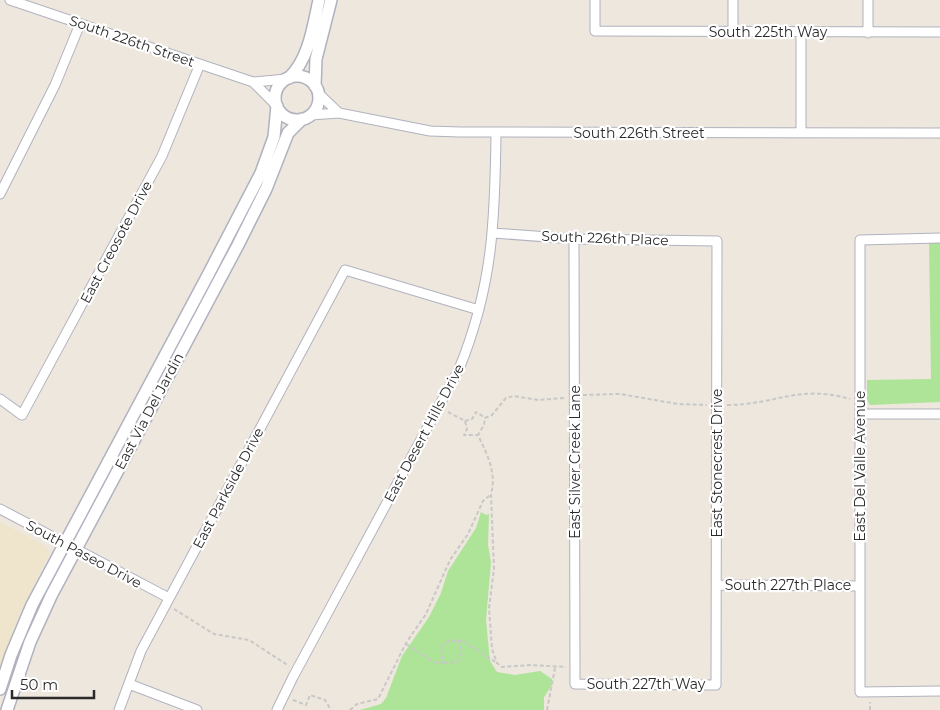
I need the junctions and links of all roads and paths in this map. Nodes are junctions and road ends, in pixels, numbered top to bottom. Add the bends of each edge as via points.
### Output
1 (10, 0) edge
2 (318, 0) edge
3 (331, 0) edge
4 (595, 0) edge
5 (733, 0) edge
6 (868, 0) edge
7 (80, 24) junction
8 (733, 32) junction
9 (801, 32) junction
10 (940, 32) edge
11 (868, 33) junction
12 (200, 64) junction
13 (288, 79) junction
14 (253, 82) junction
15 (317, 90) junction
16 (277, 105) junction
17 (339, 113) junction
18 (307, 117) junction
19 (496, 133) junction
20 (801, 133) junction
21 (940, 133) edge
22 (0, 194) edge
23 (493, 233) junction
24 (940, 238) edge
25 (574, 239) junction
26 (717, 241) joint
27 (479, 310) junction
28 (574, 397) junction
29 (0, 399) edge
30 (860, 402) junction
31 (717, 405) junction
32 (438, 407) junction
33 (860, 414) junction
34 (940, 414) edge
35 (485, 418) junction
36 (465, 421) junction
37 (478, 435) junction
38 (491, 494) junction
39 (0, 509) edge
40 (64, 544) junction
41 (75, 550) junction
42 (717, 585) junction
43 (860, 586) junction
44 (168, 601) junction
45 (458, 640) junction
46 (406, 643) junction
47 (446, 663) junction
48 (497, 663) junction
49 (576, 666) junction
50 (555, 667) junction
51 (296, 671) junction
52 (128, 684) junction
53 (576, 684) joint
54 (716, 685) joint
55 (0, 689) edge
56 (940, 691) edge
57 (284, 696) junction
58 (306, 705) junction
59 (7, 710) edge
60 (119, 710) edge
61 (197, 710) edge
62 (277, 710) edge
63 (303, 710) edge
64 (330, 710) edge
65 (350, 710) edge
66 (547, 710) edge

1 - 7 street, South 226th Street
2 - 13 street via 305,55 301,65
3 - 15 street via 316,59
4 - 8 street, South 225th Way via 595,31
5 - 8 street
6 - 11 street
7 - 12 street, South 226th Street
7 - 22 street via 55,85
8 - 9 street, South 225th Way
9 - 11 street, South 225th Way
9 - 20 street
10 - 11 street, South 225th Way
12 - 14 street, South 226th Street
12 - 29 street, East Creosote Drive via 162,156 22,415
13 - 14 street, South 226th Street
13 - 15 street via 307,78
13 - 16 street via 277,90
14 - 16 street, South 226th Street
15 - 17 street
15 - 18 street via 318,104
16 - 18 street via 284,116 296,120
16 - 40 street, East Via Del Jardin via 274,137 260,173
17 - 18 street, South 226th Street
17 - 19 street, South 226th Street via 430,131
18 - 41 street, East Via Del Jardin via 288,133 266,189 238,245
19 - 20 street, South 226th Street
19 - 23 street, East Desert Hills Drive
20 - 21 street, South 226th Street
23 - 25 street, South 226th Place
23 - 27 street, East Desert Hills Drive
24 - 30 street, East Del Valle Avenue via 860,240
25 - 26 street, South 226th Place
25 - 28 street, East Silver Creek Lane
26 - 31 street, East Stonecrest Drive
27 - 32 street, East Desert Hills Drive via 459,369
27 - 44 street, East Parkside Drive via 345,270
28 - 31 path via 588,393 620,394 678,404
28 - 35 path via 538,400 514,396 506,398 492,415
28 - 49 street, East Silver Creek Lane
30 - 31 path via 829,393 810,392 742,405
30 - 33 street, East Del Valle Avenue
31 - 42 street, East Stonecrest Drive
32 - 36 path
32 - 51 street, East Desert Hills Drive
33 - 34 street
33 - 43 street, East Del Valle Avenue
35 - 36 path via 476,412 472,419
35 - 37 path
36 - 37 path via 467,429 464,435
37 - 38 path via 491,464 494,482
38 - 46 path via 483,501 468,534 450,560 426,614
38 - 48 path via 494,569 489,608 492,649
39 - 40 street, South Paseo Drive
40 - 41 street, South Paseo Drive
40 - 55 street, East Via Del Jardin via 32,605
41 - 44 street, South Paseo Drive
41 - 59 street, East Via Del Jardin via 30,642
42 - 43 street, South 227th Place
42 - 54 street, East Stonecrest Drive
43 - 56 street, East Del Valle Avenue via 860,692
44 - 51 path via 214,634 249,640
44 - 52 street, East Parkside Drive via 141,651
45 - 47 path via 460,656 456,662
45 - 47 path via 450,640 441,647
45 - 48 path
46 - 47 path via 434,662
46 - 65 path via 378,698 357,704
48 - 50 path via 502,667
49 - 50 path
49 - 53 street, East Silver Creek Lane
50 - 66 path
51 - 57 street, East Desert Hills Drive
52 - 60 street, East Parkside Drive
52 - 61 street
53 - 54 street, South 227th Way
57 - 58 path
57 - 62 street, East Desert Hills Drive
58 - 63 path
58 - 64 path via 310,694 325,700

